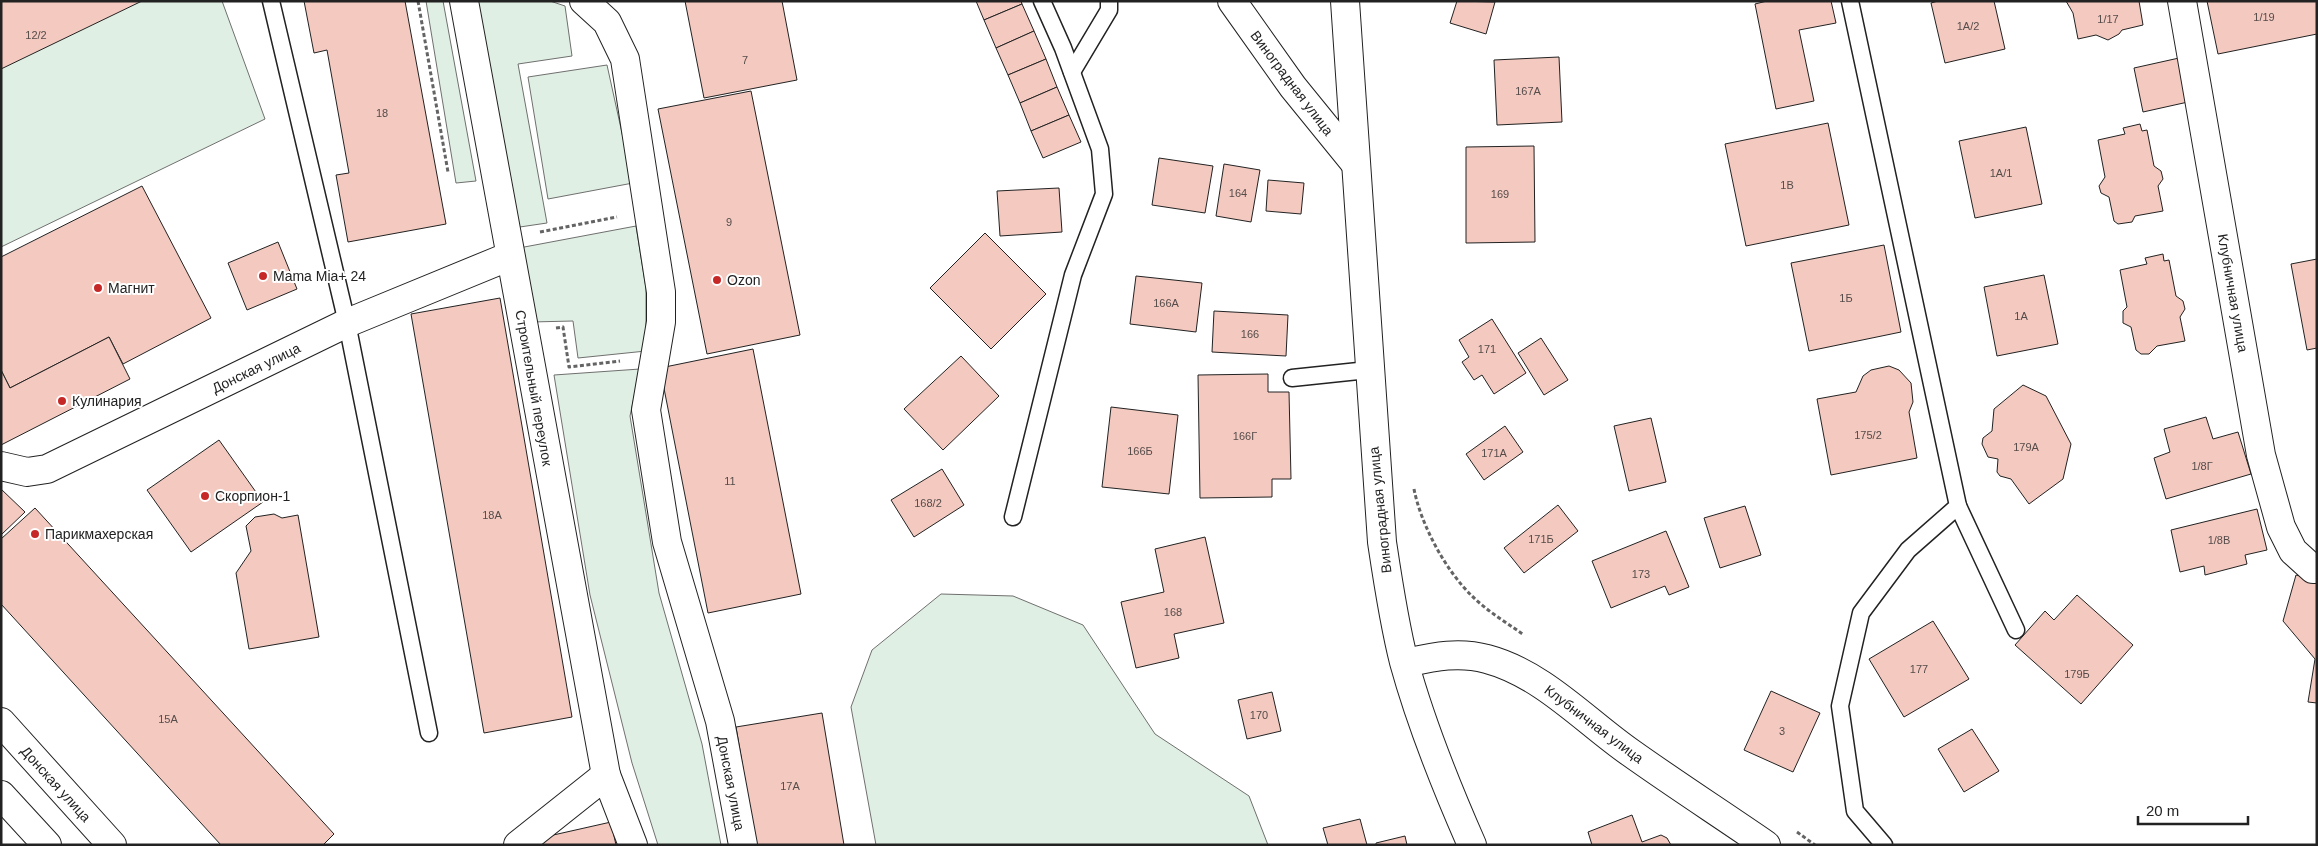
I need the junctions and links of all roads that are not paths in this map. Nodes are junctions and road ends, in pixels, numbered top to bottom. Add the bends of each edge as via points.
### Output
1 (271, 1) edge
2 (464, 1) edge
3 (584, 1) edge
4 (1042, 1) edge
5 (1109, 1) edge
6 (1232, 1) edge
7 (1344, 1) edge
8 (1850, 1) edge
9 (2182, 1) edge
10 (1072, 72) junction
11 (1354, 162) junction
12 (509, 247) junction
13 (347, 323) junction
14 (1368, 370) junction
15 (1292, 378) dead end
16 (1, 466) edge
17 (1958, 506) junction
18 (1013, 517) dead end
19 (2317, 569) edge
20 (2016, 630) dead end
21 (1405, 663) junction
22 (1, 722) edge
23 (429, 733) dead end
24 (606, 775) junction
25 (1, 795) edge
26 (47, 845) edge
27 (112, 845) edge
28 (518, 845) edge
29 (633, 845) edge
30 (743, 845) edge
31 (1472, 845) edge
32 (1766, 845) edge
33 (1884, 845) edge

1 - 13 lane
2 - 12 street, Строительный переулок
3 - 30 street, Донская улица via 607,22 625,59 661,292 661,322 646,410 667,542 720,721
4 - 10 lane
5 - 10 lane via 1109,10
6 - 11 street, Виноградная улица via 1294,88
7 - 11 street, Виноградная улица
8 - 17 lane
9 - 19 street, Клубничная улица via 2261,455 2281,527 2293,551
10 - 18 lane via 1100,148 1104,194 1073,275
11 - 14 street, Виноградная улица
12 - 13 street, Донская улица
12 - 24 street, Строительный переулок
13 - 16 street, Донская улица via 46,469 27,472
13 - 23 lane
14 - 15 lane
14 - 21 street, Виноградная улица via 1382,542
17 - 20 lane
17 - 33 lane via 1908,550 1862,613 1840,706 1855,810
21 - 31 street, Виноградная улица via 1437,760
21 - 32 street, Клубничная улица via 1464,654 1488,659 1535,680 1630,753
22 - 27 street, Донская улица
24 - 28 street
24 - 29 street
25 - 26 street

